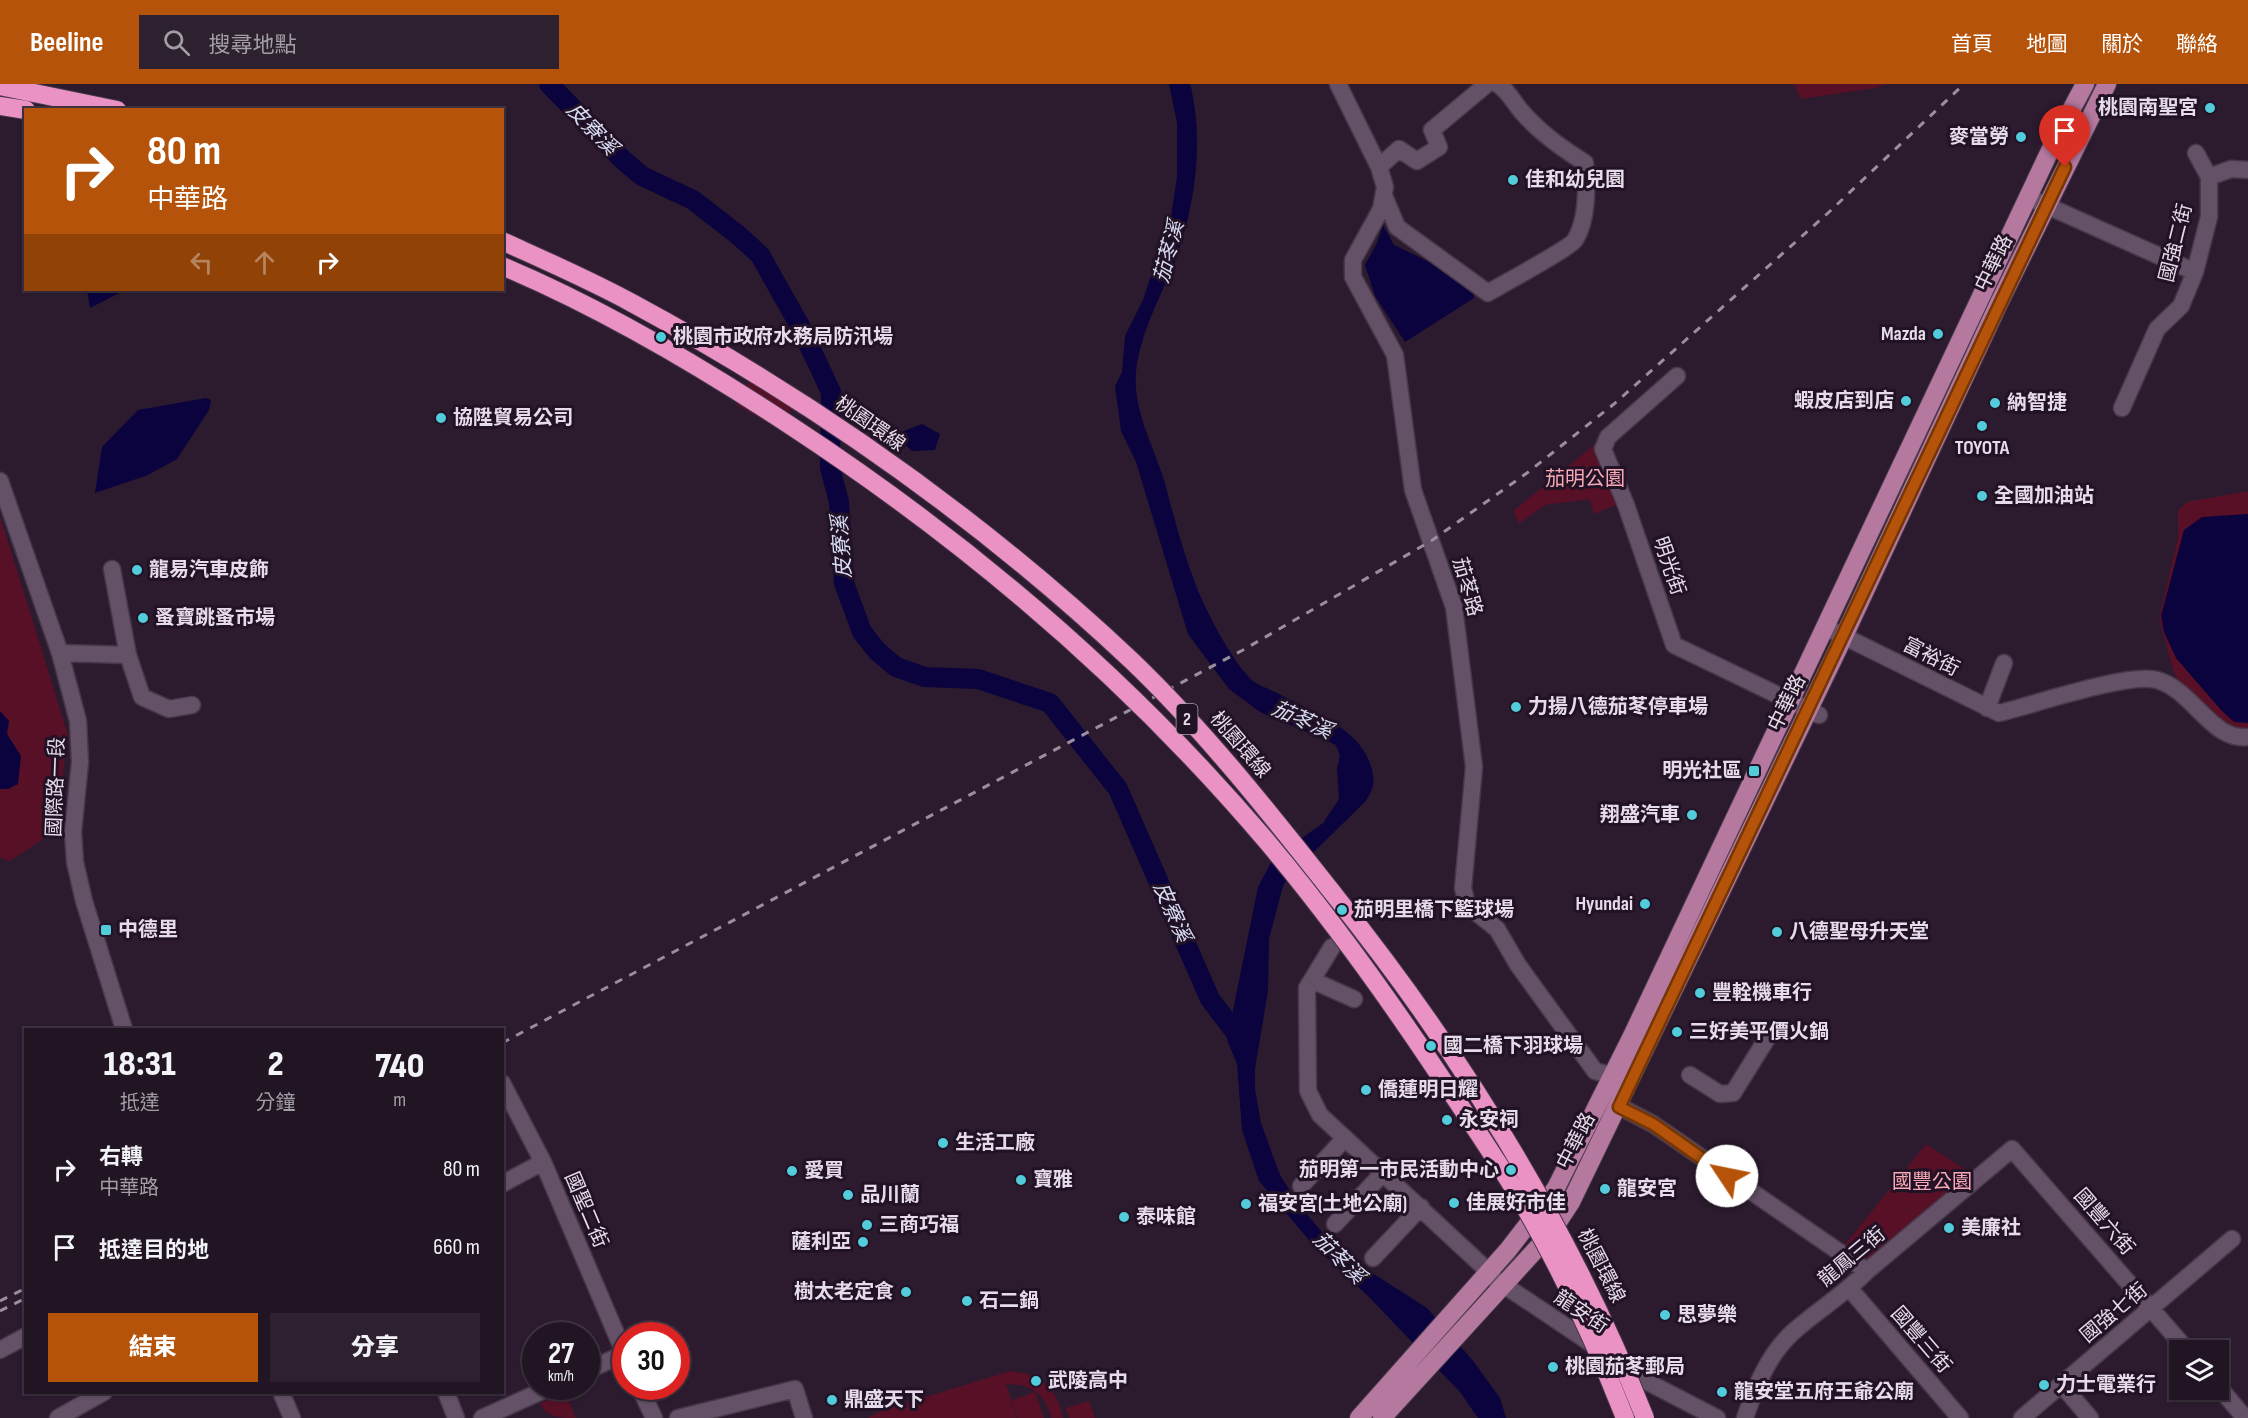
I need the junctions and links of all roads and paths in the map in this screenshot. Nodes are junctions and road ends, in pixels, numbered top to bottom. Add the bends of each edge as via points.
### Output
1 (1338, 84) edge
2 (1487, 84) edge
3 (1497, 84) edge
4 (2085, 84) edge
5 (2107, 84) edge
6 (0, 86) edge
7 (0, 106) edge
8 (107, 108) edge
9 (24, 110) edge
10 (2196, 153) dead end
11 (1379, 167) junction
12 (2248, 170) edge
13 (2209, 177) junction
14 (2028, 197) junction
15 (1385, 198) junction
16 (2047, 206) junction
17 (504, 242) edge
18 (504, 267) edge
19 (2195, 272) junction
20 (1677, 376) dead end
21 (2122, 408) dead end
22 (0, 481) edge
23 (112, 569) dead end
24 (1825, 627) junction
25 (1844, 636) junction
26 (60, 653) junction
27 (128, 655) junction
28 (2004, 663) dead end
29 (1790, 701) junction
30 (192, 705) dead end
31 (1986, 708) junction
32 (1814, 713) junction
33 (2248, 737) edge
34 (1332, 947) dead end
35 (1307, 988) junction
36 (1354, 999) dead end
37 (124, 1028) edge
38 (1766, 1041) dead end
39 (1612, 1075) junction
40 (1690, 1075) dead end
41 (1631, 1081) junction
42 (504, 1085) edge
43 (1601, 1097) junction
44 (1619, 1107) junction
45 (1345, 1138) junction
46 (2012, 1149) joint
47 (543, 1162) junction
48 (1383, 1173) junction
49 (504, 1183) edge
50 (1300, 1186) dead end
51 (1421, 1207) junction
52 (1335, 1224) dead end
53 (2232, 1239) dead end
54 (1373, 1258) dead end
55 (1867, 1271) junction
56 (1487, 1272) junction
57 (1503, 1287) junction
58 (1850, 1289) junction
59 (2152, 1309) junction
60 (1466, 1312) junction
61 (612, 1324) edge
62 (24, 1337) edge
63 (2178, 1340) edge
64 (0, 1350) edge
65 (1415, 1368) junction
66 (2062, 1385) junction
67 (100, 1394) edge
68 (282, 1394) edge
69 (447, 1394) edge
70 (2229, 1399) edge
71 (522, 1400) edge
72 (646, 1400) edge
73 (58, 1418) edge
74 (292, 1418) edge
75 (456, 1418) edge
76 (482, 1418) edge
77 (654, 1418) edge
78 (678, 1418) edge
79 (804, 1418) edge
80 (1359, 1418) edge
81 (1382, 1418) edge
82 (1625, 1418) edge
83 (1645, 1418) edge
84 (1717, 1418) edge
85 (1745, 1418) edge
86 (1960, 1418) edge
87 (2022, 1418) edge
88 (2090, 1418) edge
89 (2245, 1418) edge

1 - 11 street
2 - 11 street via 1432,130 1439,147 1417,161 1399,149
3 - 15 street via 1552,142 1585,163 1587,190 1574,242 1488,293 1397,227
4 - 14 main road, 中華路
5 - 16 main road, 中華路
6 - 8 highway
7 - 9 highway
10 - 13 street, 國強二街
11 - 15 street
12 - 13 street via 2231,169
13 - 19 street, 國強二街 via 2209,217
14 - 16 street
14 - 24 main road, 中華路
15 - 39 street, 茄苳路 via 1353,260 1353,277 1395,355 1413,490 1454,607 1474,767 1463,888 1467,905 1497,929 1518,965 1595,1071
16 - 19 street
16 - 25 main road, 中華路
17 - 83 highway, 桃園環線 / 2, bridge via 628,300 703,342 873,452 1035,575 1141,671 1203,735 1279,825 1442,1041 1543,1200 1600,1314
18 - 82 highway, 桃園環線 / 2, bridge via 688,360 860,471 1021,598 1130,697 1267,841 1385,994 1530,1216 1583,1321
19 - 21 street, 國強二街 via 2181,306 2157,329
20 - 29 street, 明光街 via 1608,437 1603,448 1674,645
22 - 26 street, 國際路一段
23 - 27 street
24 - 25 street, 富裕街
24 - 29 main road, 中華路
25 - 31 street, 富裕街
25 - 32 main road, 中華路
26 - 27 street
26 - 37 street, 國際路一段 via 73,695 80,740 74,832 76,868
27 - 30 street via 142,697 169,709
28 - 31 street
29 - 32 street, 明光街
29 - 39 main road, 中華路
31 - 33 street, 富裕街 via 1999,713 2088,689 2155,679 2186,696 2226,735
32 - 41 main road, 中華路
34 - 35 street
35 - 36 street via 1316,982
35 - 45 street, 龍安街 via 1308,1091 1320,1115
38 - 40 street via 1733,1093 1720,1094
39 - 41 street, 茄苳路
39 - 43 main road, 中華路
41 - 44 main road, 中華路
42 - 47 street, 國聖二街
43 - 44 street
43 - 56 main road, 中華路 via 1556,1188
44 - 55 street via 1653,1124
44 - 57 main road, 中華路 via 1550,1234
45 - 48 street, 龍安街
45 - 50 street
46 - 55 street, 龍鳳三街
46 - 59 street, 國豐六街
47 - 49 street
47 - 61 street, 國聖二街
48 - 51 street, 龍安街
48 - 52 street
51 - 54 street
51 - 56 street, 龍安街
53 - 59 street, 國強七街
55 - 58 street, 龍鳳三街
56 - 57 street, 龍安街
56 - 60 main road, 中華路
57 - 60 main road, 中華路
57 - 84 street, 龍安街 via 1638,1377
58 - 85 street, 龍鳳三街 via 1791,1334 1770,1360
58 - 86 street, 國豐三街
59 - 63 street, 國豐六街
59 - 66 street, 國強七街
60 - 65 main road
62 - 64 street
65 - 80 main road
65 - 81 main road
66 - 87 street, 國強七街
66 - 88 street
67 - 73 street
68 - 74 street
69 - 75 street
70 - 89 street
71 - 76 street
72 - 77 street
78 - 79 street via 795,1389

